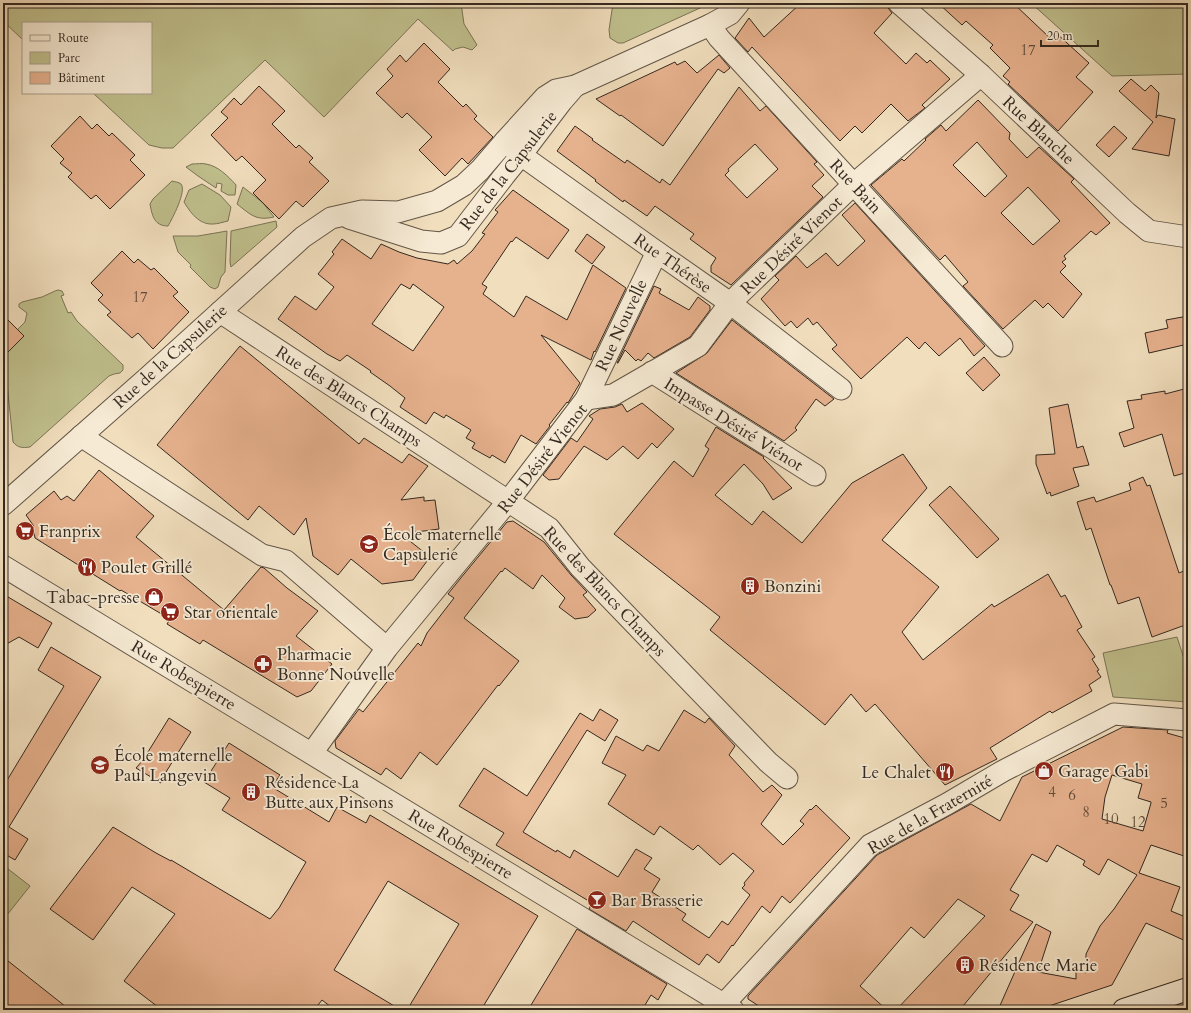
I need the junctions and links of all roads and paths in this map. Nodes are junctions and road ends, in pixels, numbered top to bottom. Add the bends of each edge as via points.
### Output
1 (739, 3) edge
2 (899, 3) edge
3 (710, 26) junction
4 (981, 75) junction
5 (575, 86) junction
6 (505, 141) junction
7 (521, 155) junction
8 (854, 184) junction
9 (343, 216) junction
10 (1188, 237) edge
11 (656, 252) junction
12 (730, 303) junction
13 (220, 312) junction
14 (1002, 346) dead end
15 (652, 372) junction
16 (841, 389) dead end
17 (586, 399) junction
18 (81, 436) junction
19 (816, 475) dead end
20 (509, 500) junction
21 (3, 505) edge
22 (3, 566) edge
23 (388, 648) junction
24 (1188, 720) edge
25 (312, 753) junction
26 (787, 778) dead end
27 (1188, 989) edge
28 (729, 1007) edge
29 (1124, 1010) edge

1 - 3 street, Rue de la Capsulerie via 730,14
2 - 4 street, Rue Blanche
3 - 5 street, Rue de la Capsulerie
3 - 8 street, Rue Bain
4 - 8 street, Rue Désiré Vienot
4 - 10 street, Rue Blanche via 1149,231
5 - 6 street, Rue de la Capsulerie via 556,90 546,97
5 - 7 street, Rue de la Capsulerie
6 - 7 street, Rue Thérèse
6 - 9 street, Rue de la Capsulerie via 464,185 437,201 398,212 362,211
7 - 9 street, Rue de la Capsulerie via 458,236 441,243 421,241
7 - 11 street, Rue Thérèse
8 - 12 street, Rue Désiré Vienot
8 - 14 street, Rue Bain
9 - 13 street, Rue de la Capsulerie via 331,218 303,237
11 - 12 street, Rue Thérèse
11 - 17 street, Rue Nouvelle
12 - 15 street, Rue Désiré Vienot via 698,346
12 - 16 street, Rue Thérèse
13 - 18 street, Rue de la Capsulerie
13 - 20 street, Rue des Blancs Champs
15 - 17 street, Rue Désiré Vienot via 613,394
15 - 19 street, Impasse Désiré Viénot
17 - 20 street, Rue Désiré Vienot
18 - 21 street, Rue de la Capsulerie
18 - 23 street via 262,555 286,561
20 - 23 street, Rue Désiré Vienot
20 - 26 street, Rue des Blancs Champs via 549,528 586,573
22 - 25 street, Rue Robespierre
23 - 25 street, Rue Désiré Vienot
24 - 28 street, Rue de la Fraternité via 1114,714 1003,771 870,845
25 - 28 street, Rue Robespierre
27 - 29 main road

